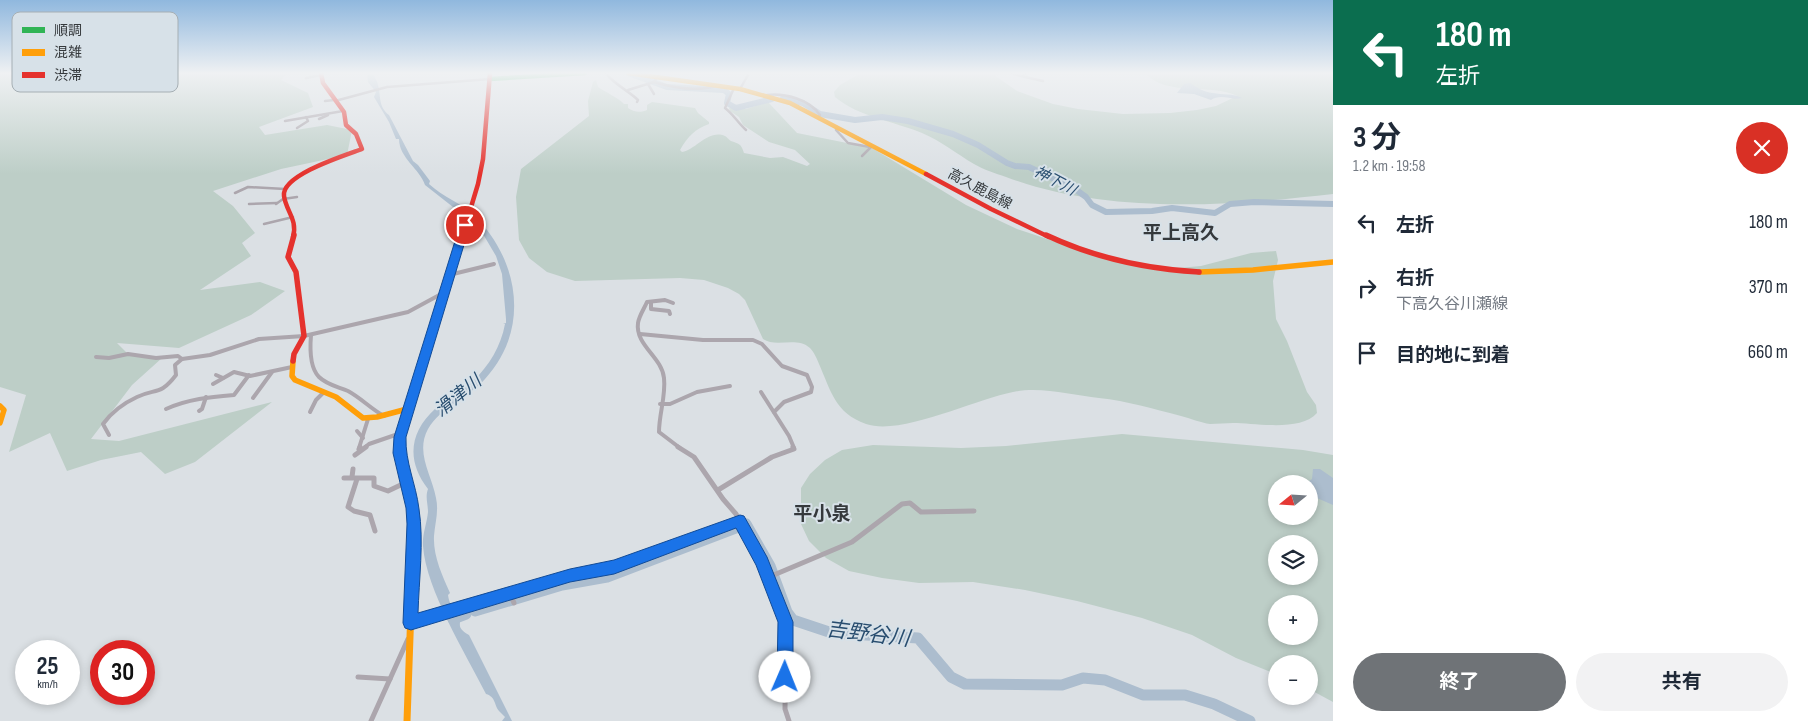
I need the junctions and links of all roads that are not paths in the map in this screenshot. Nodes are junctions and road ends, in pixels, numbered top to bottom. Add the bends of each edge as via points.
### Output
1 (340, 107) edge
2 (487, 107) edge
3 (726, 107) edge
4 (800, 107) edge
5 (810, 107) edge
6 (343, 111) junction
7 (329, 114) junction
8 (819, 114) junction
9 (306, 117) junction
10 (319, 119) dead end
11 (285, 121) dead end
12 (297, 128) dead end
13 (746, 130) dead end
14 (871, 147) junction
15 (862, 156) dead end
16 (285, 189) junction
17 (235, 193) dead end
18 (296, 197) dead end
19 (286, 199) junction
20 (249, 204) dead end
21 (293, 217) junction
22 (264, 224) dead end
23 (1333, 262) edge
24 (494, 264) dead end
25 (449, 275) junction
26 (444, 292) junction
27 (652, 302) junction
28 (674, 303) dead end
29 (670, 314) dead end
30 (311, 334) junction
31 (640, 334) junction
32 (304, 336) junction
33 (96, 357) dead end
34 (182, 358) junction
35 (292, 367) junction
36 (272, 372) junction
37 (216, 375) dead end
38 (250, 375) junction
39 (223, 378) junction
40 (213, 384) dead end
41 (730, 386) dead end
42 (252, 387) dead end
43 (259, 388) junction
44 (324, 392) junction
45 (760, 392) dead end
46 (206, 397) junction
47 (253, 398) dead end
48 (660, 404) junction
49 (0, 406) edge
50 (166, 409) dead end
51 (408, 409) junction
52 (199, 411) dead end
53 (310, 412) dead end
54 (774, 412) junction
55 (384, 416) junction
56 (368, 419) junction
57 (0, 423) edge
58 (357, 431) dead end
59 (401, 433) junction
60 (109, 435) dead end
61 (362, 438) junction
62 (353, 469) dead end
63 (344, 478) dead end
64 (354, 478) junction
65 (407, 482) junction
66 (718, 490) junction
67 (974, 512) dead end
68 (741, 524) junction
69 (375, 531) dead end
70 (772, 575) junction
71 (510, 595) junction
72 (514, 603) dead end
73 (411, 623) junction
74 (410, 634) junction
75 (358, 678) dead end
76 (390, 679) junction
77 (371, 721) edge
78 (407, 721) edge
79 (789, 721) edge

1 - 6 main road
2 - 25 main road via 483,159
3 - 13 street
4 - 8 main road, 高久鹿島線
5 - 8 street
6 - 7 street
6 - 16 main road via 346,125 356,134 362,149 291,180
7 - 9 street
7 - 10 street
8 - 14 main road, 高久鹿島線
9 - 11 street
9 - 12 street via 308,121
14 - 15 street
14 - 23 main road, 高久鹿島線 via 1038,233 1109,260 1188,272
16 - 17 street via 248,187
16 - 19 main road
18 - 19 street
19 - 20 street via 276,204
19 - 21 main road
21 - 22 street
21 - 32 main road via 295,232 288,257 296,272
24 - 25 street
25 - 26 main road
26 - 30 street via 408,312
26 - 51 main road
27 - 28 street via 665,300
27 - 29 street via 651,309 669,311
27 - 31 street via 647,302 641,313
30 - 32 street
30 - 55 street via 310,347 319,377 349,392
31 - 48 street via 660,363 664,378
31 - 54 street via 703,340 753,340 762,344 782,366 807,375 812,387 810,392 784,402
32 - 34 street via 259,340 210,355
32 - 35 main road via 294,354
33 - 34 street via 128,354
34 - 60 street via 176,363 176,375 165,387 137,397 107,418 103,424
35 - 36 street
35 - 44 main road via 295,380
36 - 38 street
36 - 43 street
37 - 39 street
38 - 39 street via 234,372
38 - 46 street via 234,395
39 - 40 street
41 - 48 street
42 - 43 street
43 - 47 street
44 - 53 street
44 - 56 main road
45 - 54 street
46 - 50 street
46 - 52 street
48 - 66 street via 659,432 694,457
49 - 57 main road via 4,410
51 - 55 main road
51 - 59 main road
54 - 66 street via 794,449 772,457
55 - 56 main road
56 - 61 street
58 - 61 street
59 - 61 street via 369,444 356,453
59 - 65 main road via 399,453
62 - 64 street
63 - 64 street
64 - 65 street via 374,478 374,486 388,491
64 - 69 street via 348,507 370,516
65 - 73 main road via 414,524
66 - 68 street
67 - 70 street via 920,512 908,503 888,512 860,537
68 - 70 street
68 - 71 street via 627,563
70 - 79 street via 786,622 784,709
71 - 72 street
71 - 73 street
73 - 74 main road
74 - 76 street
74 - 78 main road
75 - 76 street
76 - 77 street

